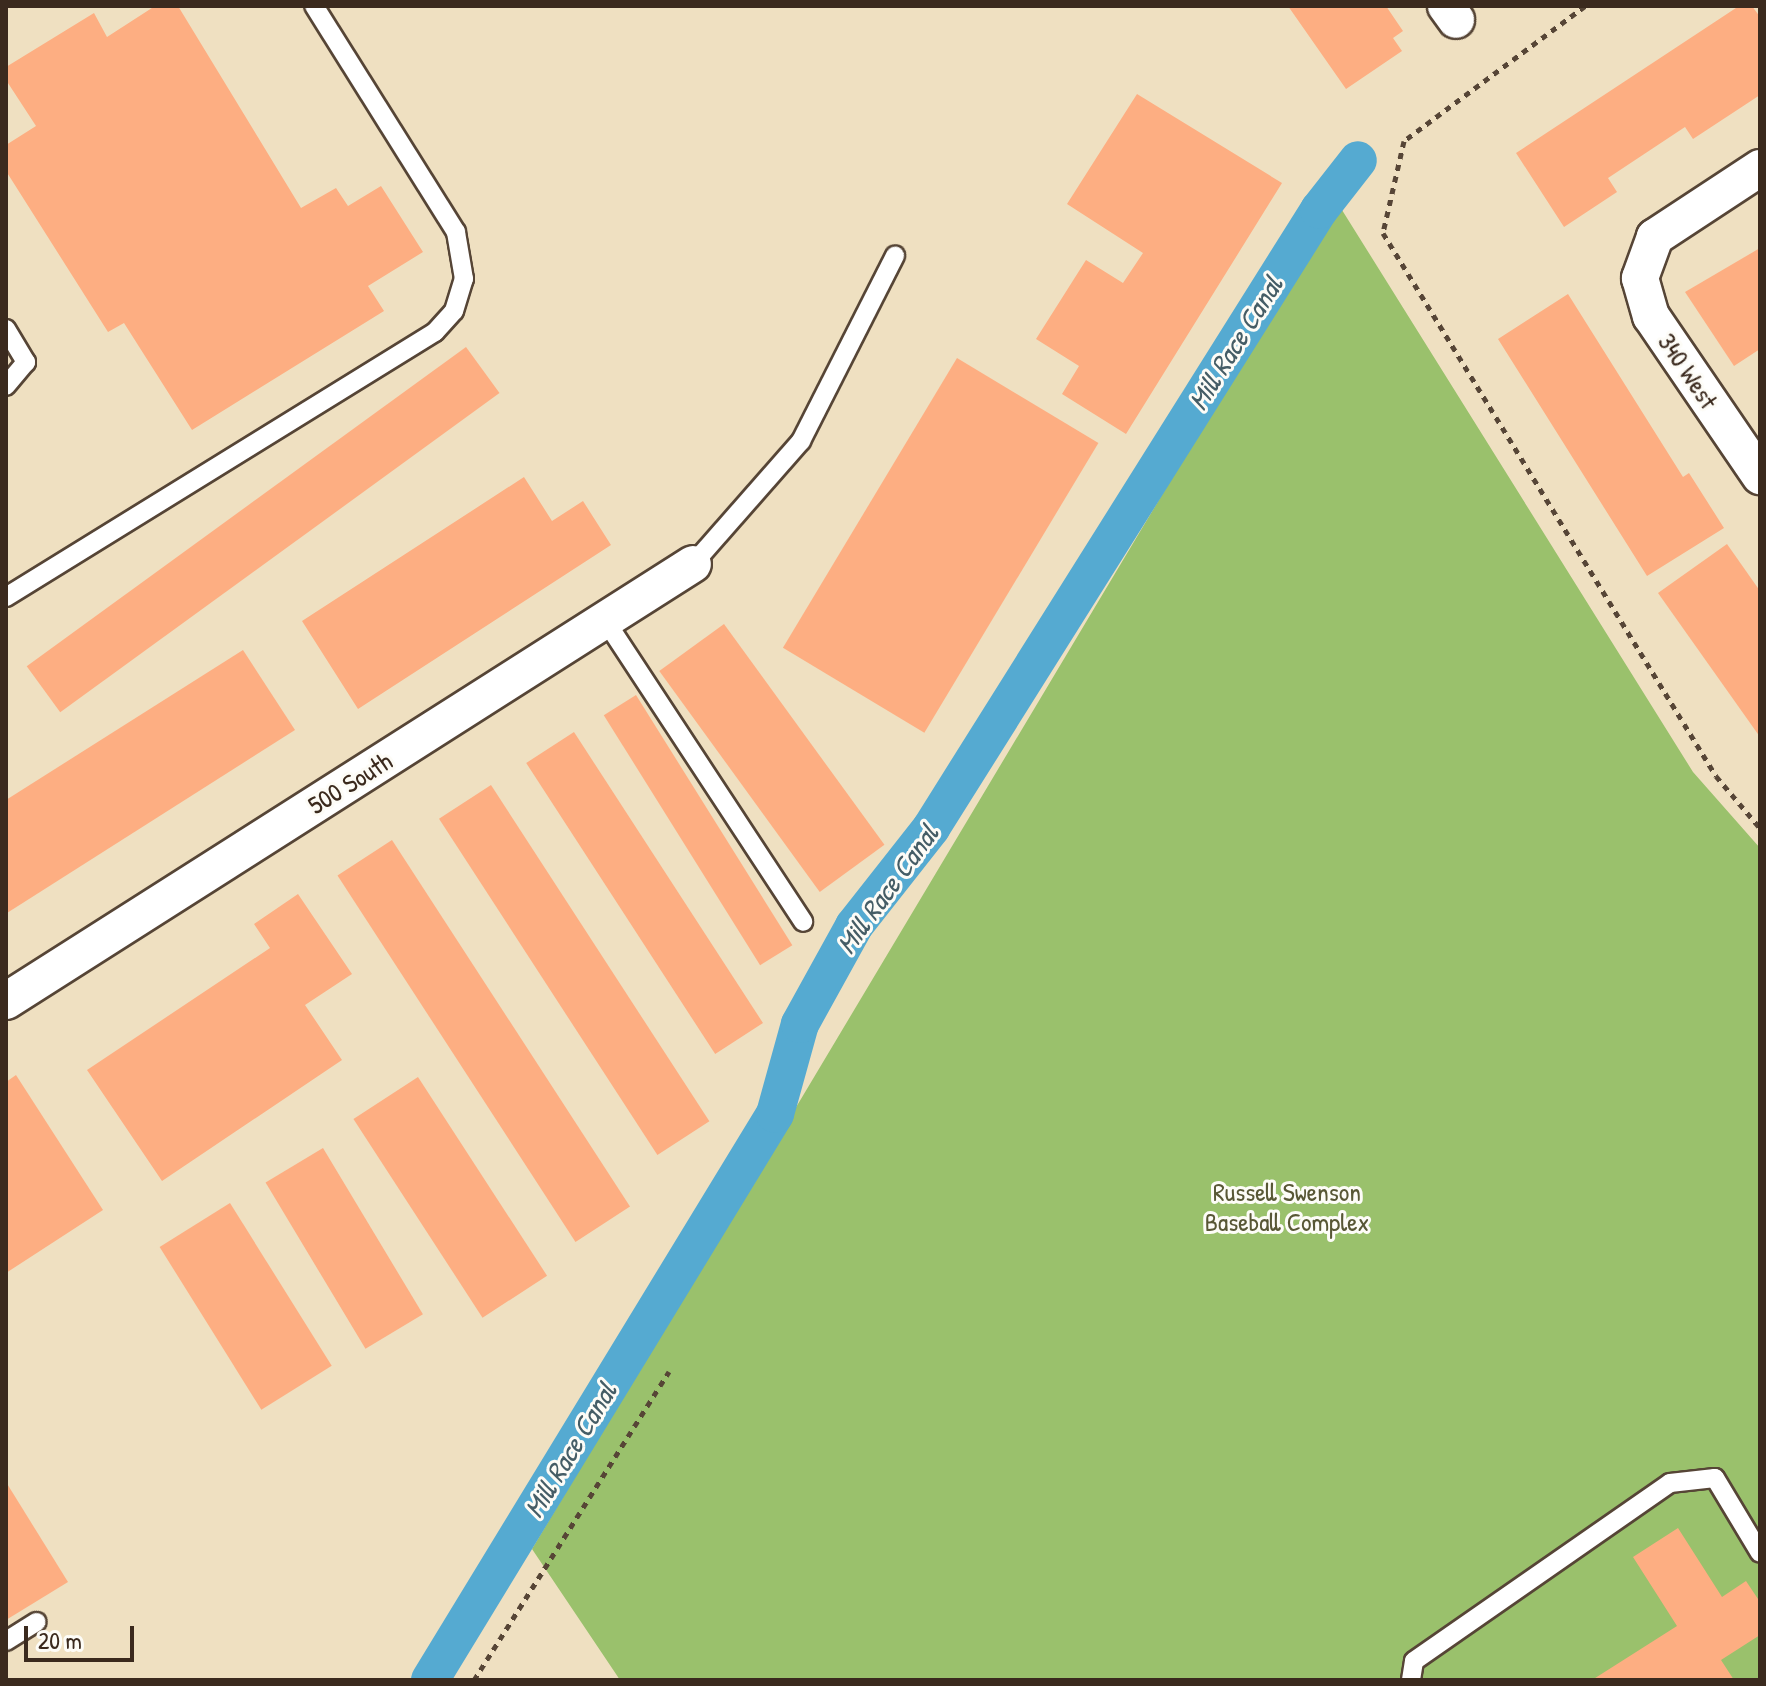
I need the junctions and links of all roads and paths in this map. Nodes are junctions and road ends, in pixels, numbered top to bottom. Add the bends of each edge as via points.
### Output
1 (314, 6) edge
2 (1585, 6) edge
3 (1760, 168) edge
4 (895, 256) dead end
5 (6, 329) edge
6 (6, 386) edge
7 (1760, 476) edge
8 (693, 564) joint
9 (6, 597) edge
10 (605, 620) junction
11 (1760, 828) edge
12 (803, 922) dead end
13 (6, 1001) edge
14 (669, 1371) dead end
15 (1760, 1553) edge
16 (36, 1622) dead end
17 (6, 1641) edge
18 (474, 1680) edge
19 (1411, 1680) edge

1 - 9 lane via 456,232 464,279 454,311 435,332
2 - 11 path via 1404,141 1383,233 1716,776
3 - 7 street, 340 West via 1663,230 1643,257 1640,278 1651,316
4 - 8 lane via 801,441
5 - 6 lane via 26,362
8 - 10 street, 500 South
10 - 12 lane
10 - 13 street, 500 South
14 - 18 path
15 - 19 lane via 1715,1478 1670,1483 1414,1661
16 - 17 lane

